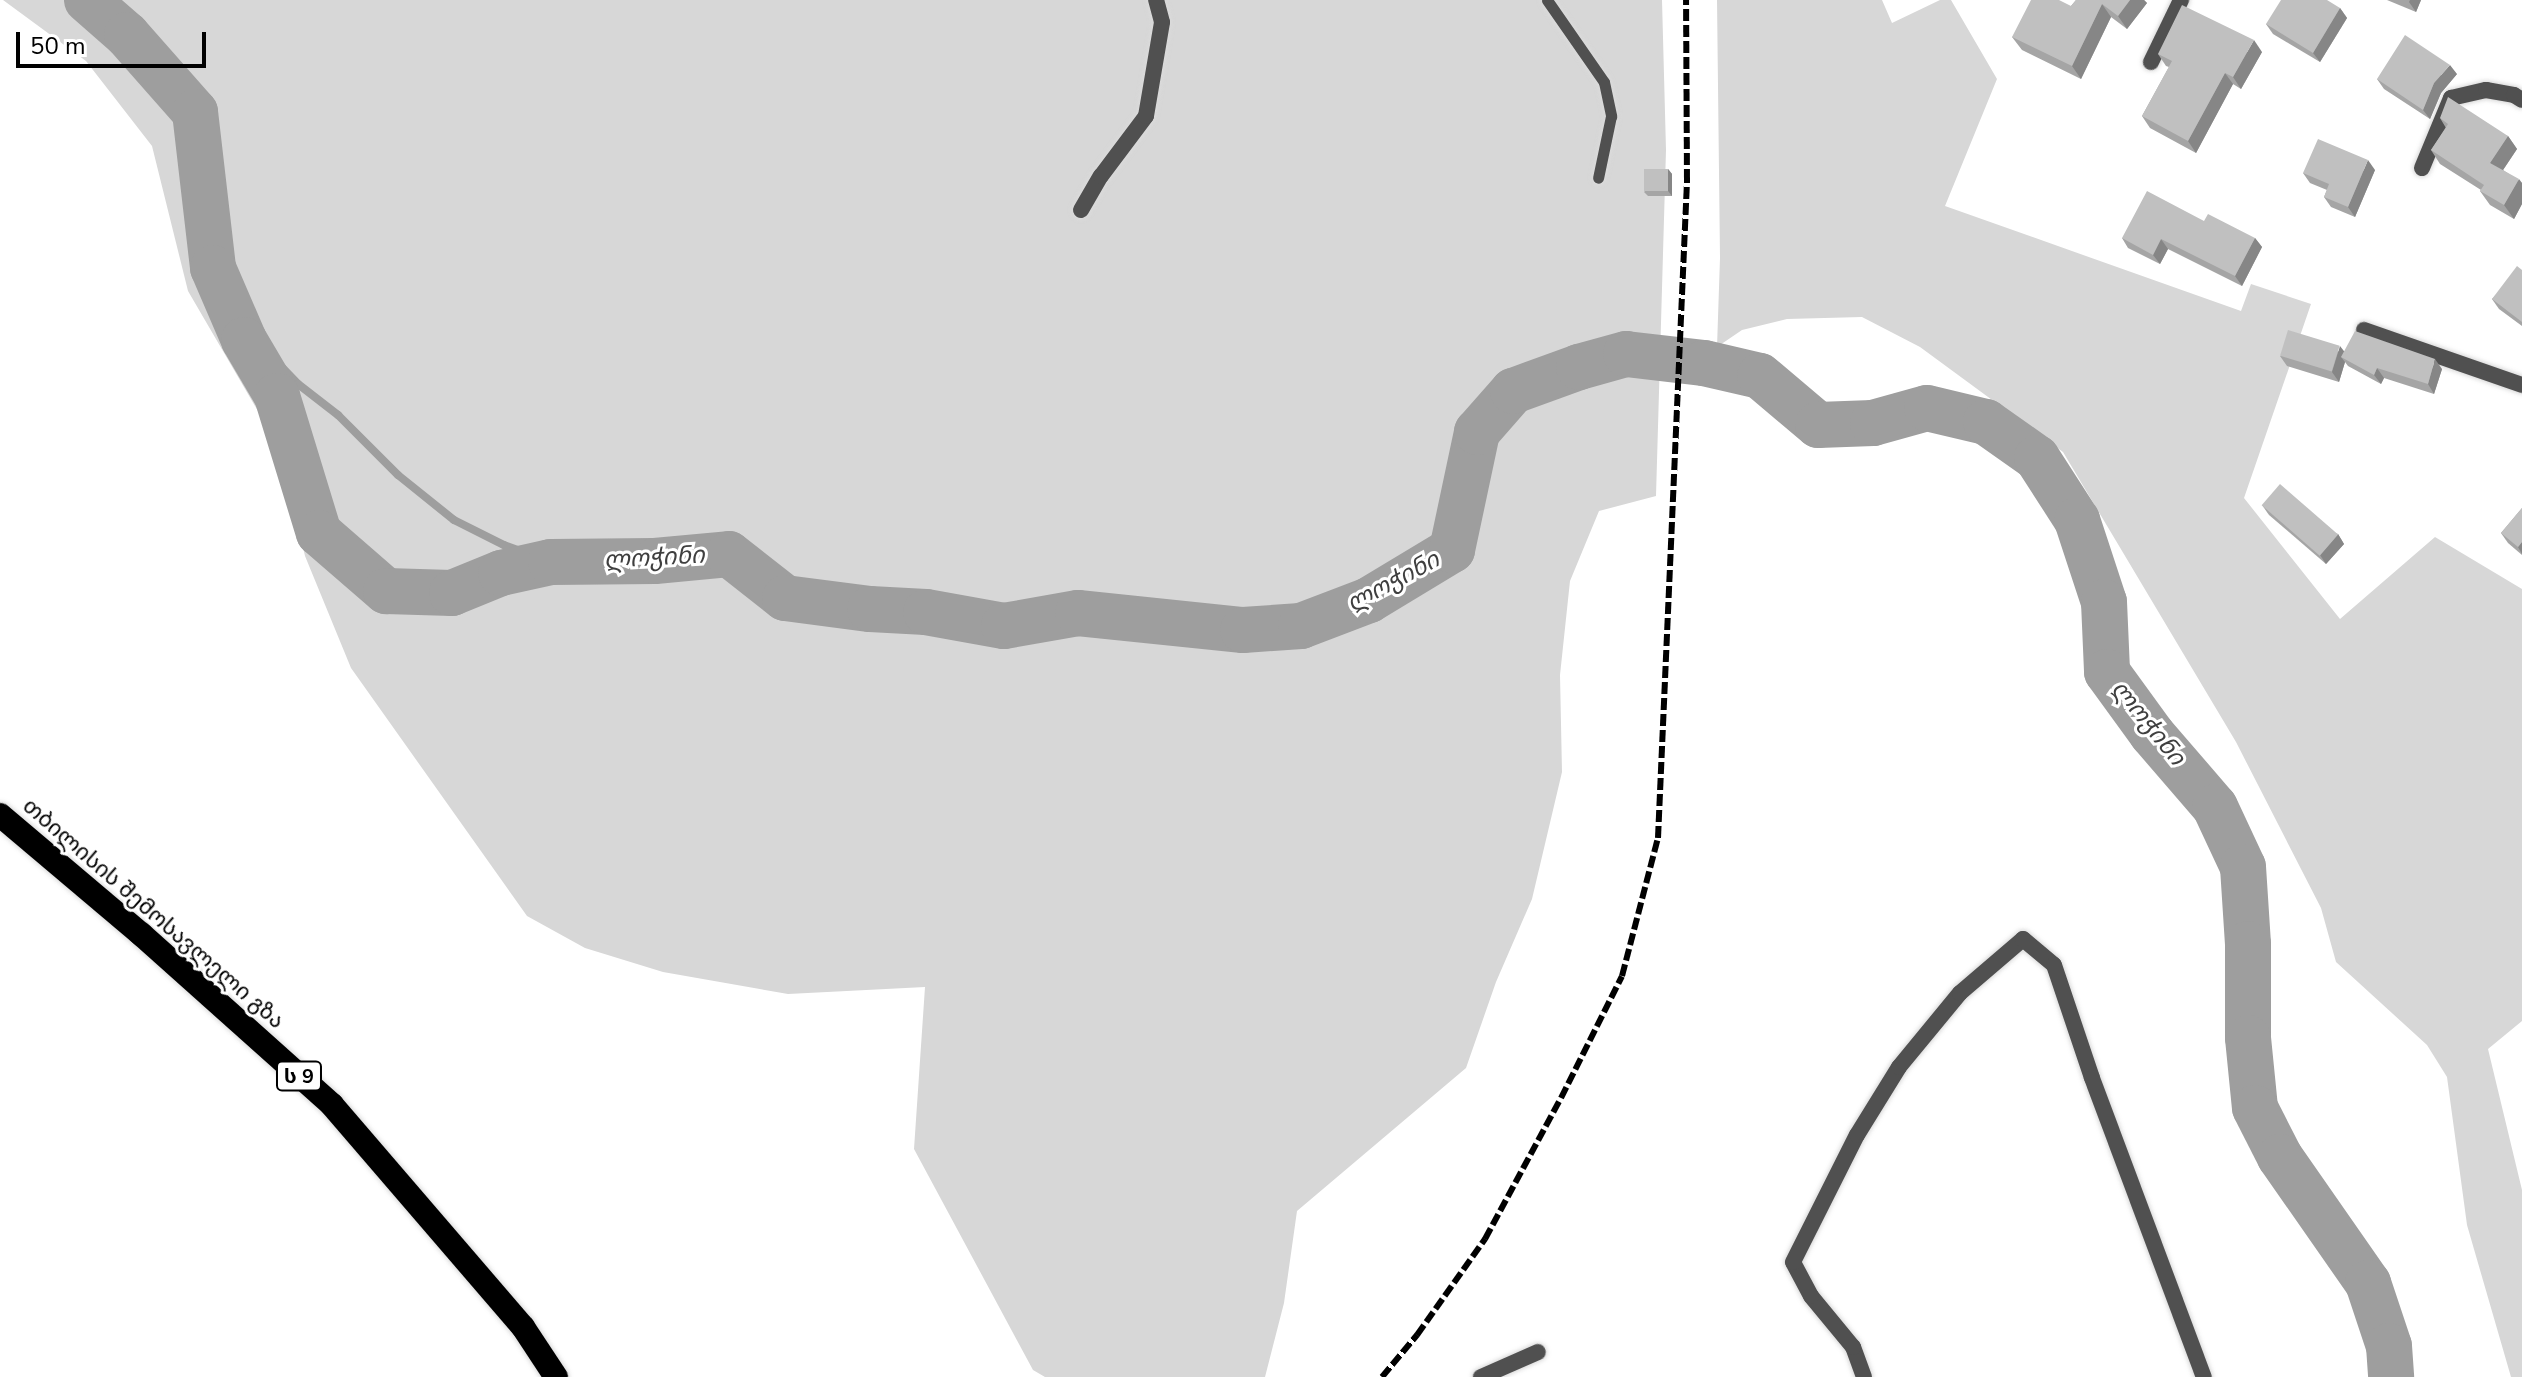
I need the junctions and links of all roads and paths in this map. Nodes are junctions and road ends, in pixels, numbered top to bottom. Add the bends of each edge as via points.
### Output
1 (1156, 0) edge
2 (1547, 0) edge
3 (2181, 0) edge
4 (2151, 62) dead end
5 (2522, 100) edge
6 (2422, 168) dead end
7 (1598, 178) dead end
8 (1081, 210) dead end
9 (2364, 330) edge
10 (2522, 385) edge
11 (0, 815) edge
12 (1538, 1352) dead end
13 (556, 1377) edge
14 (1481, 1377) edge
15 (1864, 1377) edge
16 (2204, 1377) edge

1 - 8 street via 1162,22 1146,116
2 - 7 lane via 1604,82 1611,116
3 - 4 street
5 - 6 street via 2486,90 2451,98
9 - 10 street
11 - 13 highway, თბილისის შემოსავლელი გზა / ს 9 via 332,1105 523,1327
12 - 14 street
15 - 16 street via 1853,1347 1811,1296 1793,1262 1857,1135 1899,1067 1960,993 2023,939 2054,965

